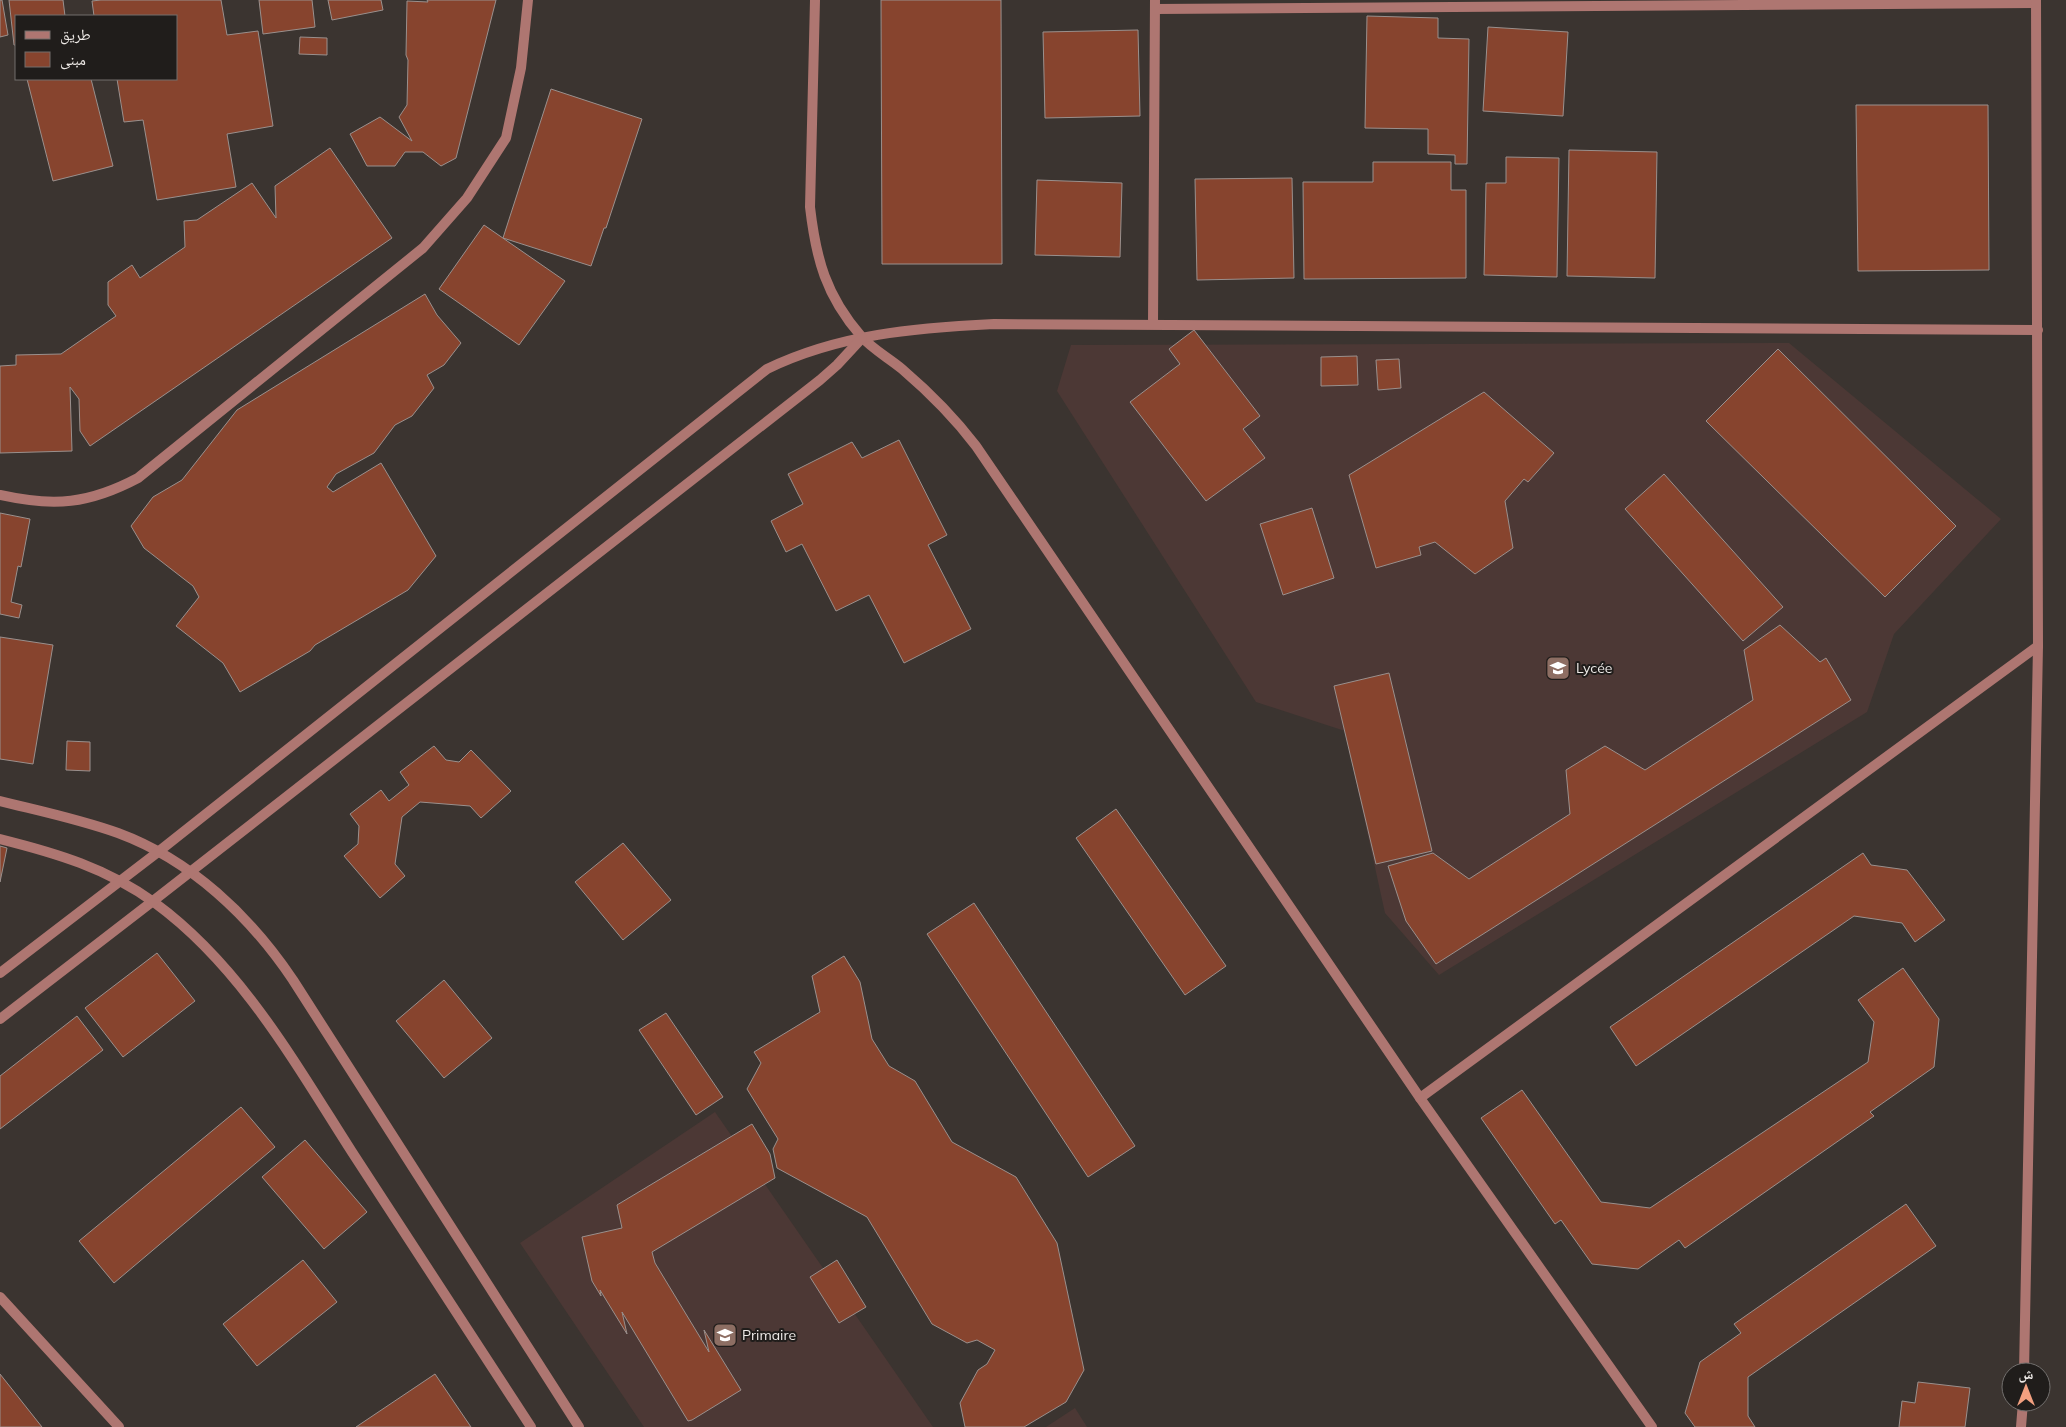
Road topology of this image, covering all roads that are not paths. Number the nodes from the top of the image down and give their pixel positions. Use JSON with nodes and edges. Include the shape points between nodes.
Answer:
{"nodes":[{"id":1,"x":528,"y":0,"type":"edge"},
{"id":2,"x":815,"y":0,"type":"edge"},
{"id":3,"x":2036,"y":2,"type":"edge"},
{"id":4,"x":1155,"y":4,"type":"edge"},
{"id":5,"x":1153,"y":324,"type":"junction"},
{"id":6,"x":2038,"y":330,"type":"junction"},
{"id":7,"x":862,"y":338,"type":"junction"},
{"id":8,"x":0,"y":495,"type":"edge"},
{"id":9,"x":2038,"y":646,"type":"junction"},
{"id":10,"x":0,"y":801,"type":"edge"},
{"id":11,"x":0,"y":839,"type":"edge"},
{"id":12,"x":158,"y":852,"type":"junction"},
{"id":13,"x":191,"y":872,"type":"junction"},
{"id":14,"x":119,"y":881,"type":"junction"},
{"id":15,"x":153,"y":901,"type":"junction"},
{"id":16,"x":0,"y":973,"type":"edge"},
{"id":17,"x":0,"y":1019,"type":"edge"},
{"id":18,"x":1420,"y":1098,"type":"junction"},
{"id":19,"x":0,"y":1297,"type":"edge"},
{"id":20,"x":2024,"y":1362,"type":"edge"},
{"id":21,"x":2022,"y":1412,"type":"edge"},
{"id":22,"x":119,"y":1427,"type":"edge"},
{"id":23,"x":531,"y":1427,"type":"edge"},
{"id":24,"x":578,"y":1427,"type":"edge"},
{"id":25,"x":1652,"y":1427,"type":"edge"},
{"id":26,"x":2021,"y":1427,"type":"edge"}],
"edges":[{"from":1,"to":8,"type":"street","via":[[520,68],[506,138],[467,198],[423,248],[138,478],[77,502],[33,502]]},
{"from":2,"to":7,"type":"street","via":[[810,207],[813,238],[819,264],[833,297]]},
{"from":3,"to":4,"type":"street"},
{"from":3,"to":6,"type":"street"},
{"from":4,"to":5,"type":"street"},
{"from":5,"to":6,"type":"street"},
{"from":5,"to":7,"type":"street","via":[[985,324],[932,327]]},
{"from":6,"to":9,"type":"street"},
{"from":7,"to":12,"type":"street","via":[[797,354],[767,369]]},
{"from":7,"to":13,"type":"street","via":[[820,380]]},
{"from":7,"to":18,"type":"street","via":[[939,401],[976,446]]},
{"from":9,"to":18,"type":"street"},
{"from":9,"to":20,"type":"street"},
{"from":10,"to":12,"type":"street","via":[[80,820]]},
{"from":11,"to":14,"type":"street","via":[[60,854]]},
{"from":12,"to":13,"type":"street"},
{"from":12,"to":14,"type":"street"},
{"from":13,"to":15,"type":"street"},
{"from":13,"to":24,"type":"street","via":[[222,896],[272,949]]},
{"from":14,"to":15,"type":"street"},
{"from":14,"to":16,"type":"street"},
{"from":15,"to":17,"type":"street"},
{"from":15,"to":23,"type":"street","via":[[182,924],[233,977],[286,1049]]},
{"from":18,"to":25,"type":"street"},
{"from":19,"to":22,"type":"street"},
{"from":21,"to":26,"type":"street"}]}
